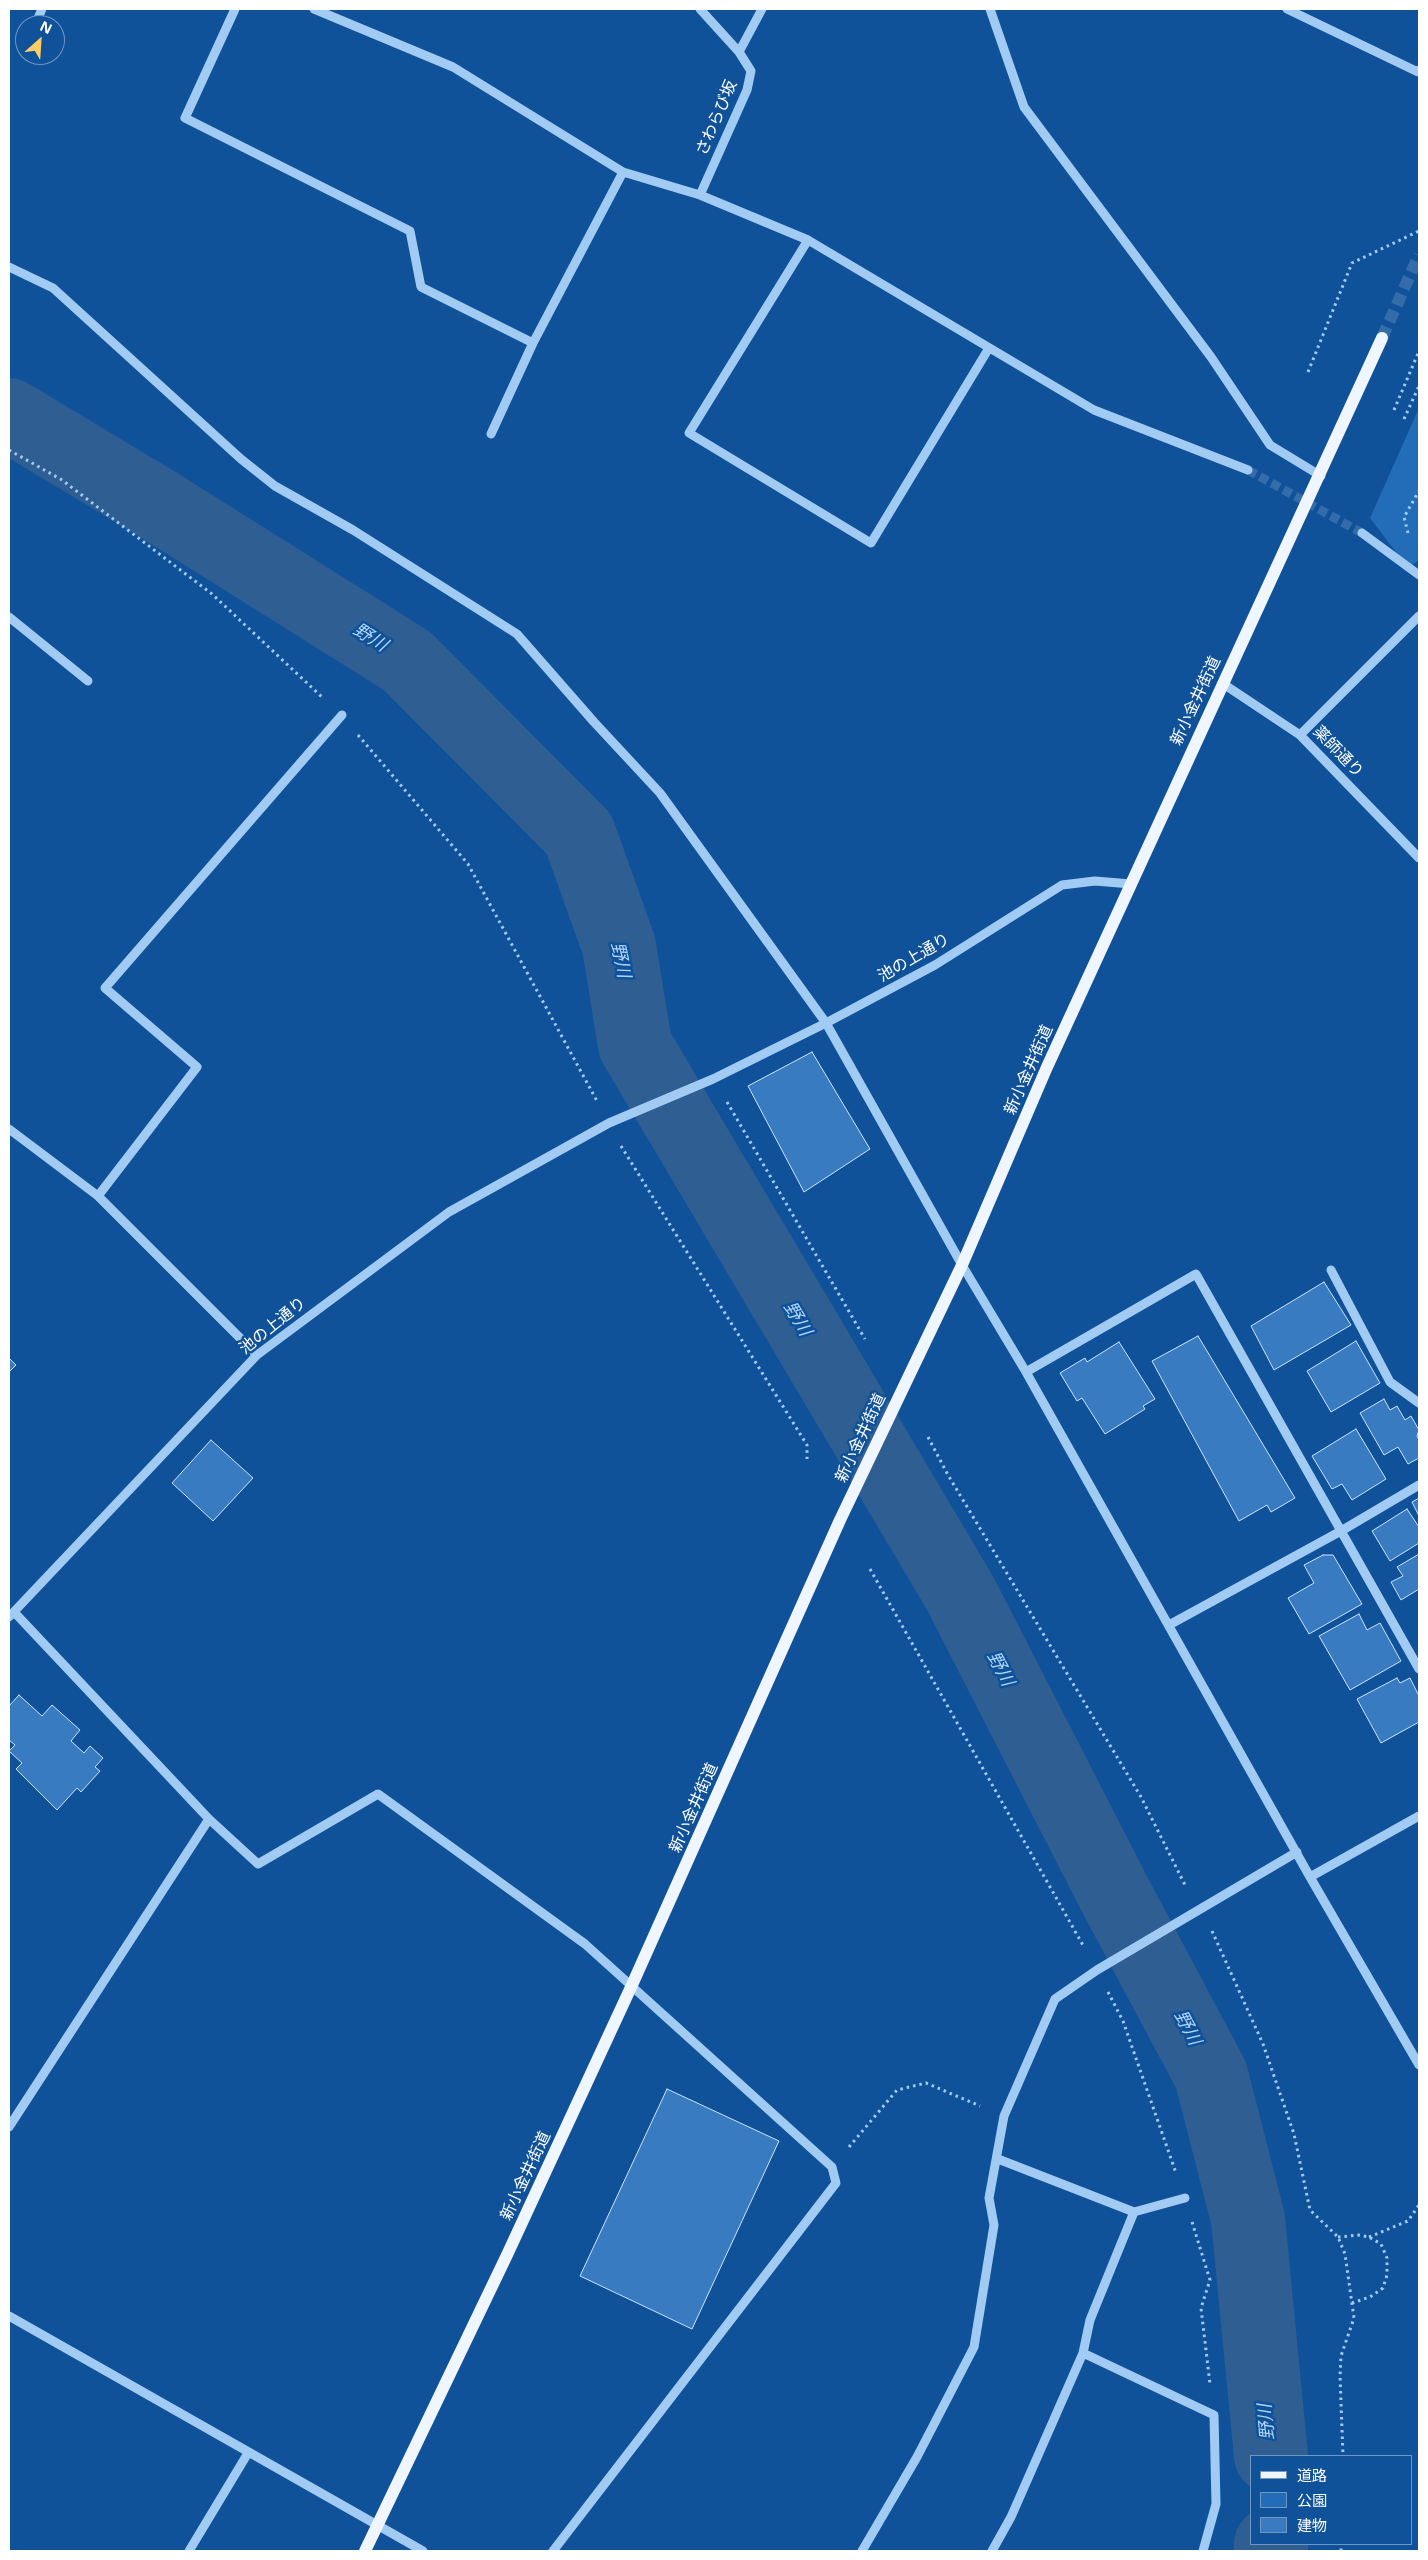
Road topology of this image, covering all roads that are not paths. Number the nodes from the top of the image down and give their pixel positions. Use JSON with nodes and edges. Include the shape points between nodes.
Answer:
{"nodes":[{"id":1,"x":235,"y":9,"type":"edge"},
{"id":2,"x":314,"y":9,"type":"edge"},
{"id":3,"x":336,"y":9,"type":"edge"},
{"id":4,"x":700,"y":9,"type":"edge"},
{"id":5,"x":762,"y":9,"type":"edge"},
{"id":6,"x":990,"y":9,"type":"edge"},
{"id":7,"x":1287,"y":9,"type":"edge"},
{"id":8,"x":340,"y":19,"type":"junction"},
{"id":9,"x":740,"y":52,"type":"junction"},
{"id":10,"x":1419,"y":70,"type":"edge"},
{"id":11,"x":623,"y":172,"type":"junction"},
{"id":12,"x":700,"y":195,"type":"junction"},
{"id":13,"x":808,"y":240,"type":"junction"},
{"id":14,"x":9,"y":267,"type":"edge"},
{"id":15,"x":1382,"y":338,"type":"tunnel mouth"},
{"id":16,"x":533,"y":343,"type":"junction"},
{"id":17,"x":989,"y":348,"type":"junction"},
{"id":18,"x":491,"y":434,"type":"dead end"},
{"id":19,"x":1248,"y":470,"type":"tunnel mouth"},
{"id":20,"x":1320,"y":476,"type":"junction"},
{"id":21,"x":1362,"y":533,"type":"tunnel mouth"},
{"id":22,"x":1419,"y":575,"type":"edge"},
{"id":23,"x":1419,"y":616,"type":"edge"},
{"id":24,"x":9,"y":617,"type":"edge"},
{"id":25,"x":88,"y":681,"type":"dead end"},
{"id":26,"x":1222,"y":683,"type":"junction"},
{"id":27,"x":342,"y":715,"type":"road end"},
{"id":28,"x":1300,"y":736,"type":"junction"},
{"id":29,"x":1419,"y":858,"type":"edge"},
{"id":30,"x":1131,"y":884,"type":"junction"},
{"id":31,"x":826,"y":1023,"type":"junction"},
{"id":32,"x":9,"y":1129,"type":"edge"},
{"id":33,"x":98,"y":1196,"type":"junction"},
{"id":34,"x":962,"y":1265,"type":"junction"},
{"id":35,"x":1331,"y":1270,"type":"dead end"},
{"id":36,"x":257,"y":1355,"type":"junction"},
{"id":37,"x":1026,"y":1372,"type":"junction"},
{"id":38,"x":1419,"y":1403,"type":"edge"},
{"id":39,"x":1419,"y":1485,"type":"edge"},
{"id":40,"x":1340,"y":1531,"type":"junction"},
{"id":41,"x":12,"y":1615,"type":"edge"},
{"id":42,"x":1169,"y":1625,"type":"junction"},
{"id":43,"x":1419,"y":1669,"type":"edge"},
{"id":44,"x":1419,"y":1816,"type":"edge"},
{"id":45,"x":209,"y":1819,"type":"junction"},
{"id":46,"x":1297,"y":1852,"type":"junction"},
{"id":47,"x":1310,"y":1877,"type":"junction"},
{"id":48,"x":632,"y":1985,"type":"junction"},
{"id":49,"x":1419,"y":2065,"type":"edge"},
{"id":50,"x":9,"y":2127,"type":"edge"},
{"id":51,"x":998,"y":2159,"type":"junction"},
{"id":52,"x":1185,"y":2198,"type":"dead end"},
{"id":53,"x":1134,"y":2212,"type":"junction"},
{"id":54,"x":9,"y":2316,"type":"edge"},
{"id":55,"x":1083,"y":2352,"type":"junction"},
{"id":56,"x":248,"y":2453,"type":"junction"},
{"id":57,"x":377,"y":2527,"type":"junction"},
{"id":58,"x":189,"y":2551,"type":"edge"},
{"id":59,"x":365,"y":2551,"type":"edge"},
{"id":60,"x":423,"y":2551,"type":"edge"},
{"id":61,"x":553,"y":2551,"type":"edge"},
{"id":62,"x":862,"y":2551,"type":"edge"},
{"id":63,"x":992,"y":2551,"type":"edge"},
{"id":64,"x":1203,"y":2551,"type":"edge"}],
"edges":[{"from":1,"to":16,"type":"street","via":[[185,118],[410,231],[421,287]]},
{"from":2,"to":8,"type":"street"},
{"from":3,"to":8,"type":"street"},
{"from":4,"to":9,"type":"street","name":"さわらび坂"},
{"from":5,"to":9,"type":"street"},
{"from":6,"to":20,"type":"street","via":[[1024,107],[1211,357],[1270,445]]},
{"from":7,"to":10,"type":"street"},
{"from":8,"to":11,"type":"street","via":[[453,67]]},
{"from":9,"to":12,"type":"street","name":"さわらび坂","via":[[751,71],[747,90]]},
{"from":11,"to":12,"type":"street"},
{"from":11,"to":16,"type":"street"},
{"from":12,"to":13,"type":"street"},
{"from":13,"to":17,"type":"street"},
{"from":13,"to":17,"type":"street","via":[[689,433],[871,543]]},
{"from":14,"to":31,"type":"street","via":[[52,288],[274,486],[353,530],[517,634],[660,793]]},
{"from":15,"to":20,"type":"main road","name":"新小金井街道"},
{"from":16,"to":18,"type":"street"},
{"from":17,"to":19,"type":"street","via":[[1094,410]]},
{"from":20,"to":26,"type":"main road","name":"新小金井街道"},
{"from":21,"to":22,"type":"street"},
{"from":23,"to":28,"type":"street"},
{"from":24,"to":25,"type":"street"},
{"from":26,"to":28,"type":"street","name":"薬師通り"},
{"from":26,"to":30,"type":"main road","name":"新小金井街道"},
{"from":27,"to":33,"type":"street","via":[[105,988],[197,1067]]},
{"from":28,"to":29,"type":"street","name":"薬師通り"},
{"from":30,"to":31,"type":"street","name":"池の上通り","via":[[1095,881],[1062,884],[935,965]]},
{"from":30,"to":34,"type":"main road","name":"新小金井街道"},
{"from":31,"to":34,"type":"street"},
{"from":31,"to":36,"type":"street","name":"池の上通り","via":[[713,1079],[609,1123],[449,1212]]},
{"from":32,"to":33,"type":"street"},
{"from":33,"to":36,"type":"street"},
{"from":34,"to":37,"type":"street"},
{"from":34,"to":48,"type":"main road","name":"新小金井街道","via":[[840,1520]]},
{"from":35,"to":38,"type":"street","via":[[1390,1382]]},
{"from":36,"to":41,"type":"street","name":"池の上通り"},
{"from":37,"to":40,"type":"street","via":[[1196,1274]]},
{"from":37,"to":42,"type":"street"},
{"from":39,"to":40,"type":"street"},
{"from":40,"to":42,"type":"street"},
{"from":40,"to":43,"type":"street"},
{"from":41,"to":45,"type":"street"},
{"from":42,"to":46,"type":"street"},
{"from":44,"to":47,"type":"street"},
{"from":45,"to":48,"type":"street","via":[[258,1864],[378,1794],[585,1944]]},
{"from":45,"to":50,"type":"street"},
{"from":46,"to":47,"type":"street"},
{"from":46,"to":51,"type":"street","via":[[1096,1970],[1054,1999],[1004,2116]]},
{"from":47,"to":49,"type":"street"},
{"from":48,"to":57,"type":"main road","name":"新小金井街道"},
{"from":48,"to":61,"type":"street","via":[[832,2167],[836,2183]]},
{"from":51,"to":53,"type":"street"},
{"from":51,"to":62,"type":"street","via":[[989,2198],[994,2225],[974,2347]]},
{"from":52,"to":53,"type":"street"},
{"from":53,"to":55,"type":"street","via":[[1090,2320]]},
{"from":54,"to":56,"type":"street"},
{"from":55,"to":63,"type":"street","via":[[1011,2517]]},
{"from":55,"to":64,"type":"street","via":[[1214,2415],[1216,2504]]},
{"from":56,"to":57,"type":"street"},
{"from":56,"to":58,"type":"street"},
{"from":57,"to":59,"type":"main road","name":"新小金井街道"},
{"from":57,"to":60,"type":"street"}]}
